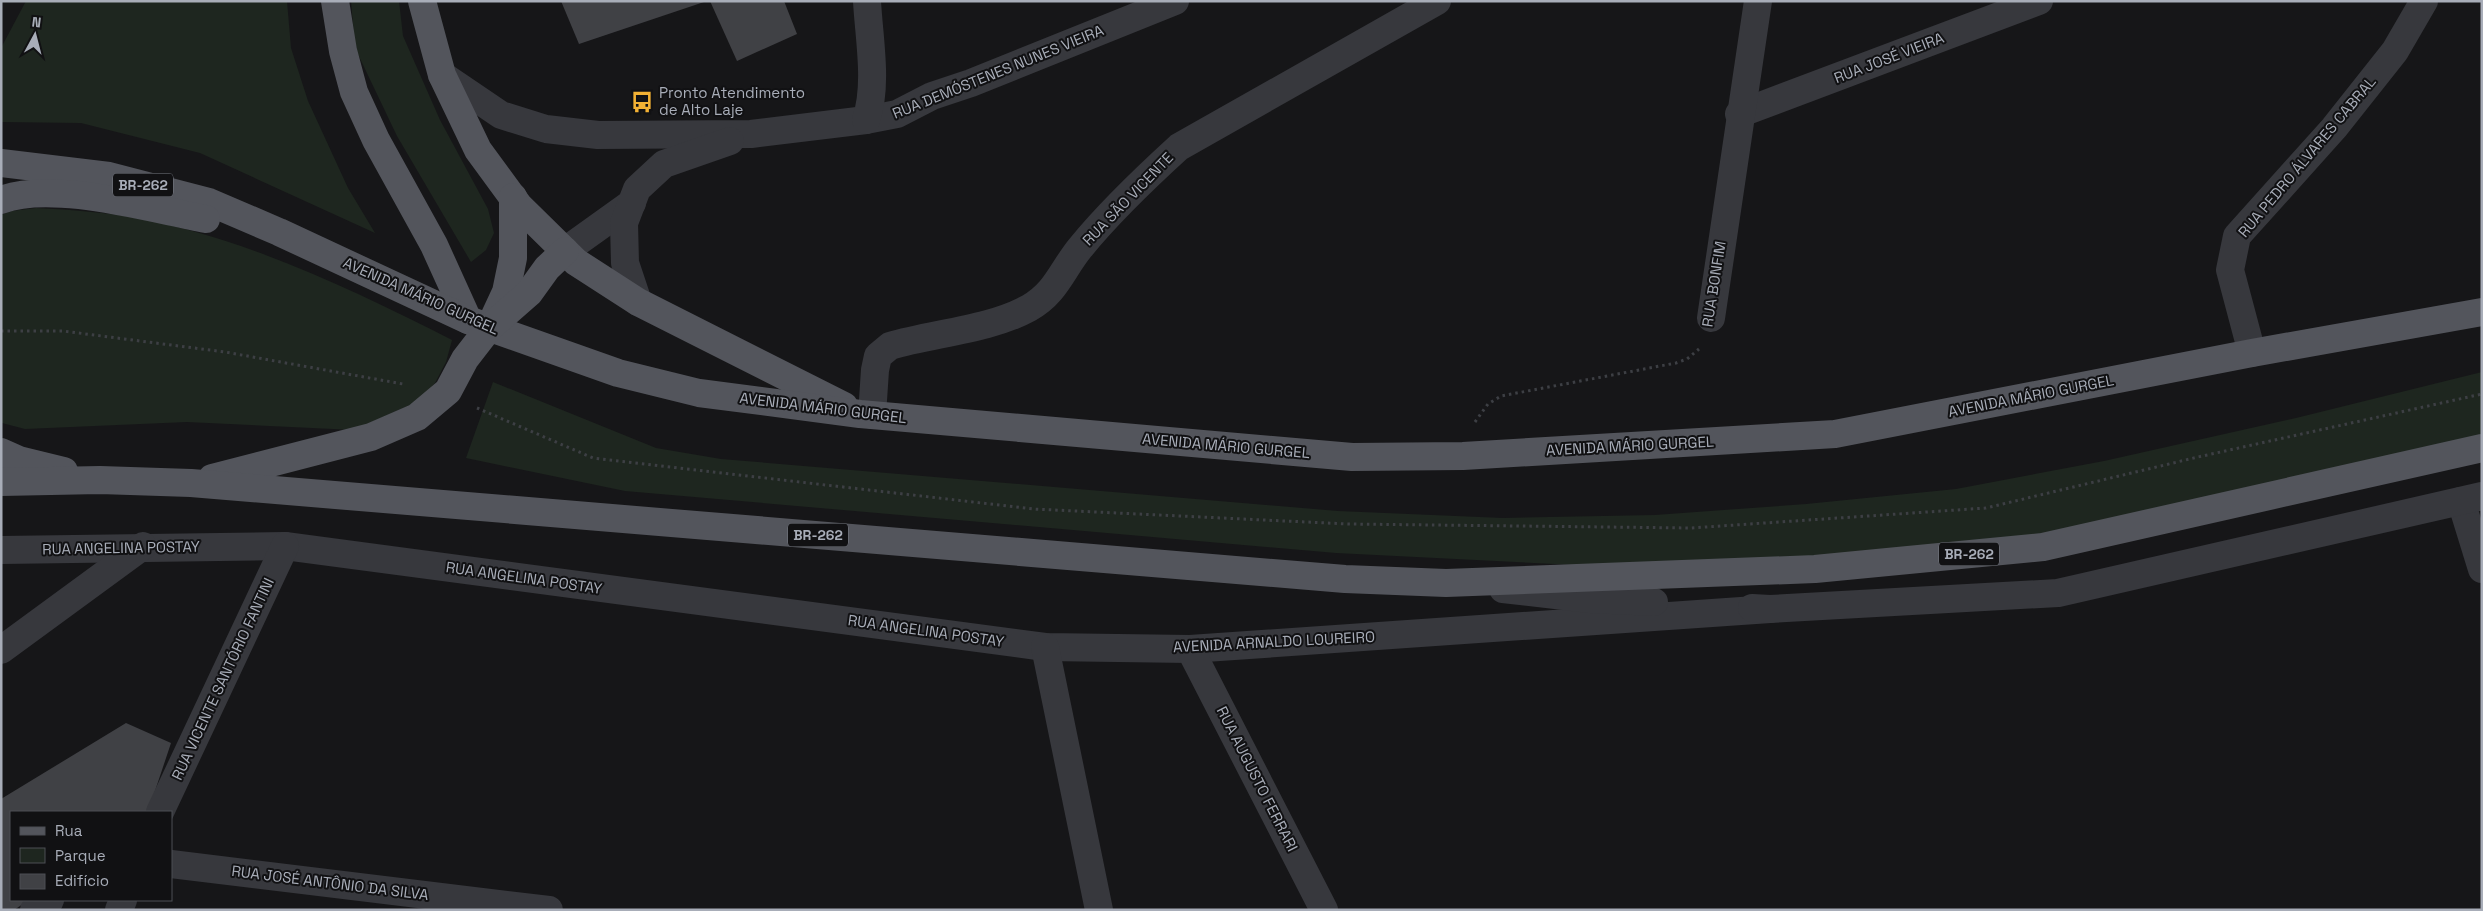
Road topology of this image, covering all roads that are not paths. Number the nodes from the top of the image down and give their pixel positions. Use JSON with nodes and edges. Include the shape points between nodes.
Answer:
{"nodes":[{"id":1,"x":335,"y":1,"type":"edge"},
{"id":2,"x":422,"y":1,"type":"edge"},
{"id":3,"x":868,"y":1,"type":"edge"},
{"id":4,"x":1175,"y":1,"type":"edge"},
{"id":5,"x":1437,"y":1,"type":"edge"},
{"id":6,"x":1758,"y":1,"type":"edge"},
{"id":7,"x":2039,"y":1,"type":"edge"},
{"id":8,"x":2424,"y":1,"type":"edge"},
{"id":9,"x":442,"y":76,"type":"junction"},
{"id":10,"x":1739,"y":114,"type":"junction"},
{"id":11,"x":866,"y":120,"type":"junction"},
{"id":12,"x":751,"y":134,"type":"junction"},
{"id":13,"x":1,"y":163,"type":"edge"},
{"id":14,"x":512,"y":197,"type":"junction"},
{"id":15,"x":1,"y":200,"type":"edge"},
{"id":16,"x":632,"y":203,"type":"junction"},
{"id":17,"x":279,"y":232,"type":"junction"},
{"id":18,"x":565,"y":251,"type":"junction"},
{"id":19,"x":638,"y":302,"type":"junction"},
{"id":20,"x":2476,"y":312,"type":"edge"},
{"id":21,"x":1711,"y":318,"type":"road end"},
{"id":22,"x":479,"y":324,"type":"junction"},
{"id":23,"x":2252,"y":353,"type":"junction"},
{"id":24,"x":866,"y":415,"type":"junction"},
{"id":25,"x":2482,"y":448,"type":"edge"},
{"id":26,"x":1,"y":452,"type":"edge"},
{"id":27,"x":100,"y":480,"type":"junction"},
{"id":28,"x":1,"y":482,"type":"edge"},
{"id":29,"x":191,"y":483,"type":"junction"},
{"id":30,"x":2471,"y":498,"type":"edge"},
{"id":31,"x":143,"y":546,"type":"junction"},
{"id":32,"x":285,"y":546,"type":"junction"},
{"id":33,"x":1,"y":550,"type":"edge"},
{"id":34,"x":2482,"y":569,"type":"edge"},
{"id":35,"x":1446,"y":583,"type":"junction"},
{"id":36,"x":1770,"y":609,"type":"junction"},
{"id":37,"x":1045,"y":647,"type":"junction"},
{"id":38,"x":1190,"y":648,"type":"junction"},
{"id":39,"x":1,"y":650,"type":"edge"},
{"id":40,"x":160,"y":811,"type":"edge"},
{"id":41,"x":172,"y":864,"type":"edge"},
{"id":42,"x":48,"y":901,"type":"edge"},
{"id":43,"x":34,"y":910,"type":"edge"},
{"id":44,"x":549,"y":910,"type":"edge"},
{"id":45,"x":1099,"y":910,"type":"edge"},
{"id":46,"x":1324,"y":910,"type":"edge"}],
"edges":[{"from":1,"to":22,"type":"main road","via":[[354,92],[376,140]]},
{"from":2,"to":9,"type":"main road"},
{"from":3,"to":11,"type":"street","via":[[872,72],[871,106]]},
{"from":4,"to":11,"type":"street","name":"RUA DEMÓSTENES NUNES VIEIRA","via":[[932,96],[897,114]]},
{"from":5,"to":24,"type":"street","name":"RUA SÃO VICENTE","via":[[1180,147],[1080,248],[1050,294],[1029,308],[1002,320],[890,346],[878,356]]},
{"from":6,"to":10,"type":"street","name":"RUA BONFIM"},
{"from":7,"to":10,"type":"street","name":"RUA JOSÉ VIEIRA"},
{"from":8,"to":23,"type":"street","name":"RUA PEDRO ÁLVARES CABRAL","via":[[2395,51],[2340,121],[2238,236],[2230,270]]},
{"from":9,"to":12,"type":"street","name":"RUA DEMÓSTENES NUNES VIEIRA","via":[[500,115],[546,130],[598,135]]},
{"from":9,"to":14,"type":"main road","via":[[478,150]]},
{"from":10,"to":21,"type":"street","name":"RUA BONFIM"},
{"from":11,"to":12,"type":"street","name":"RUA DEMÓSTENES NUNES VIEIRA"},
{"from":12,"to":16,"type":"street","via":[[664,164],[637,189]]},
{"from":13,"to":17,"type":"main road","name":"AVENIDA MÁRIO GURGEL","number":"BR-262","via":[[109,176],[209,202]]},
{"from":14,"to":18,"type":"main road"},
{"from":14,"to":22,"type":"main road","via":[[513,258],[506,292]]},
{"from":15,"to":17,"type":"main road","via":[[62,192]]},
{"from":16,"to":18,"type":"street"},
{"from":16,"to":19,"type":"street","via":[[624,223],[625,263]]},
{"from":17,"to":22,"type":"main road","name":"AVENIDA MÁRIO GURGEL","number":"BR-262"},
{"from":18,"to":19,"type":"main road","via":[[576,262]]},
{"from":18,"to":22,"type":"main road","via":[[547,268],[529,293]]},
{"from":19,"to":24,"type":"main road"},
{"from":20,"to":23,"type":"main road","name":"AVENIDA MÁRIO GURGEL","number":"BR-262"},
{"from":22,"to":24,"type":"main road","name":"AVENIDA MÁRIO GURGEL","number":"BR-262","via":[[618,373],[699,393]]},
{"from":22,"to":29,"type":"main road","via":[[448,392],[417,417],[371,437]]},
{"from":23,"to":24,"type":"main road","name":"AVENIDA MÁRIO GURGEL","number":"BR-262","via":[[1835,434],[1463,456],[1352,457]]},
{"from":25,"to":35,"type":"main road","number":"BR-262","via":[[2043,547],[1815,569]]},
{"from":26,"to":27,"type":"main road","via":[[19,460]]},
{"from":27,"to":28,"type":"main road","number":"BR-262"},
{"from":27,"to":29,"type":"main road","number":"BR-262"},
{"from":29,"to":35,"type":"main road","number":"BR-262","via":[[1345,579]]},
{"from":30,"to":34,"type":"street"},
{"from":30,"to":36,"type":"street","number":"BR-262","via":[[2058,593]]},
{"from":31,"to":32,"type":"street","name":"RUA ANGELINA POSTAY"},
{"from":31,"to":33,"type":"street","name":"RUA ANGELINA POSTAY"},
{"from":31,"to":39,"type":"street"},
{"from":32,"to":37,"type":"street","name":"RUA ANGELINA POSTAY"},
{"from":32,"to":40,"type":"street","name":"RUA VICENTE SANTÓRIO FANTINI"},
{"from":35,"to":36,"type":"street","number":"BR-262","via":[[1590,599]]},
{"from":36,"to":38,"type":"street","name":"AVENIDA ARNALDO LOUREIRO"},
{"from":37,"to":38,"type":"street","name":"AVENIDA ARNALDO LOUREIRO"},
{"from":37,"to":45,"type":"street"},
{"from":38,"to":46,"type":"street","name":"RUA AUGUSTO FERRARI"},
{"from":41,"to":44,"type":"street","name":"RUA JOSÉ ANTÔNIO DA SILVA"},
{"from":42,"to":43,"type":"street"}]}
